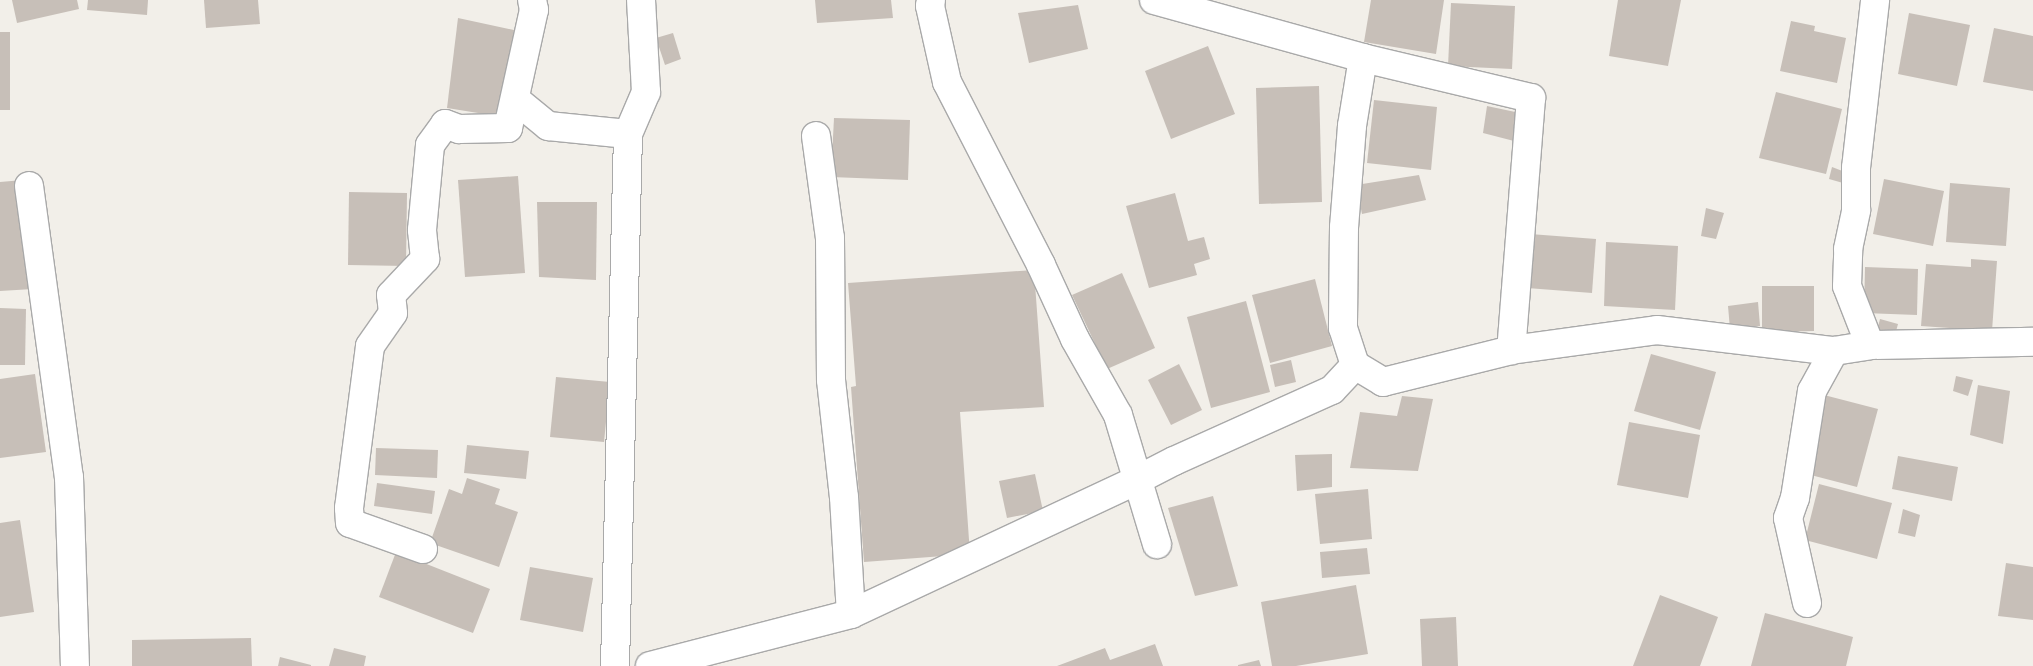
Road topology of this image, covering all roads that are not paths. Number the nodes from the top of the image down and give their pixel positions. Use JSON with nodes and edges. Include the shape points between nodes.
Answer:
{"nodes":[{"id":1,"x":532,"y":0,"type":"edge"},
{"id":2,"x":641,"y":0,"type":"edge"},
{"id":3,"x":931,"y":0,"type":"edge"},
{"id":4,"x":1154,"y":0,"type":"edge"},
{"id":5,"x":1875,"y":0,"type":"edge"},
{"id":6,"x":1363,"y":58,"type":"junction"},
{"id":7,"x":515,"y":100,"type":"junction"},
{"id":8,"x":628,"y":134,"type":"junction"},
{"id":9,"x":816,"y":136,"type":"dead end"},
{"id":10,"x":29,"y":186,"type":"dead end"},
{"id":11,"x":2033,"y":342,"type":"edge"},
{"id":12,"x":1870,"y":345,"type":"junction"},
{"id":13,"x":1511,"y":350,"type":"junction"},
{"id":14,"x":1834,"y":351,"type":"junction"},
{"id":15,"x":1355,"y":365,"type":"junction"},
{"id":16,"x":1138,"y":480,"type":"junction"},
{"id":17,"x":1157,"y":544,"type":"dead end"},
{"id":18,"x":423,"y":549,"type":"dead end"},
{"id":19,"x":1807,"y":603,"type":"dead end"},
{"id":20,"x":852,"y":614,"type":"junction"},
{"id":21,"x":75,"y":666,"type":"edge"},
{"id":22,"x":615,"y":666,"type":"edge"},
{"id":23,"x":650,"y":666,"type":"edge"}],
"edges":[{"from":1,"to":7,"type":"street","via":[[534,10]]},
{"from":2,"to":8,"type":"street","via":[[646,92]]},
{"from":3,"to":16,"type":"street","via":[[947,82],[1041,265],[1075,339],[1118,415]]},
{"from":4,"to":6,"type":"street"},
{"from":5,"to":12,"type":"street","via":[[1856,168],[1856,210],[1848,249],[1847,286]]},
{"from":6,"to":13,"type":"street","via":[[1531,98]]},
{"from":6,"to":15,"type":"street","via":[[1352,126],[1344,227],[1343,328]]},
{"from":7,"to":8,"type":"street","via":[[548,126]]},
{"from":7,"to":18,"type":"street","via":[[508,128],[459,129],[445,124],[430,145],[422,230],[425,259],[391,295],[394,313],[370,346],[348,508],[350,523]]},
{"from":8,"to":22,"type":"street"},
{"from":9,"to":20,"type":"street","via":[[830,238],[831,380]]},
{"from":10,"to":21,"type":"street","via":[[69,477]]},
{"from":11,"to":12,"type":"street"},
{"from":12,"to":14,"type":"street"},
{"from":13,"to":14,"type":"street","via":[[1657,330]]},
{"from":13,"to":15,"type":"street","via":[[1383,382]]},
{"from":14,"to":19,"type":"street","via":[[1812,391],[1795,498],[1788,518]]},
{"from":15,"to":16,"type":"street","via":[[1332,390]]},
{"from":16,"to":17,"type":"street"},
{"from":16,"to":20,"type":"street"},
{"from":20,"to":23,"type":"street"}]}
